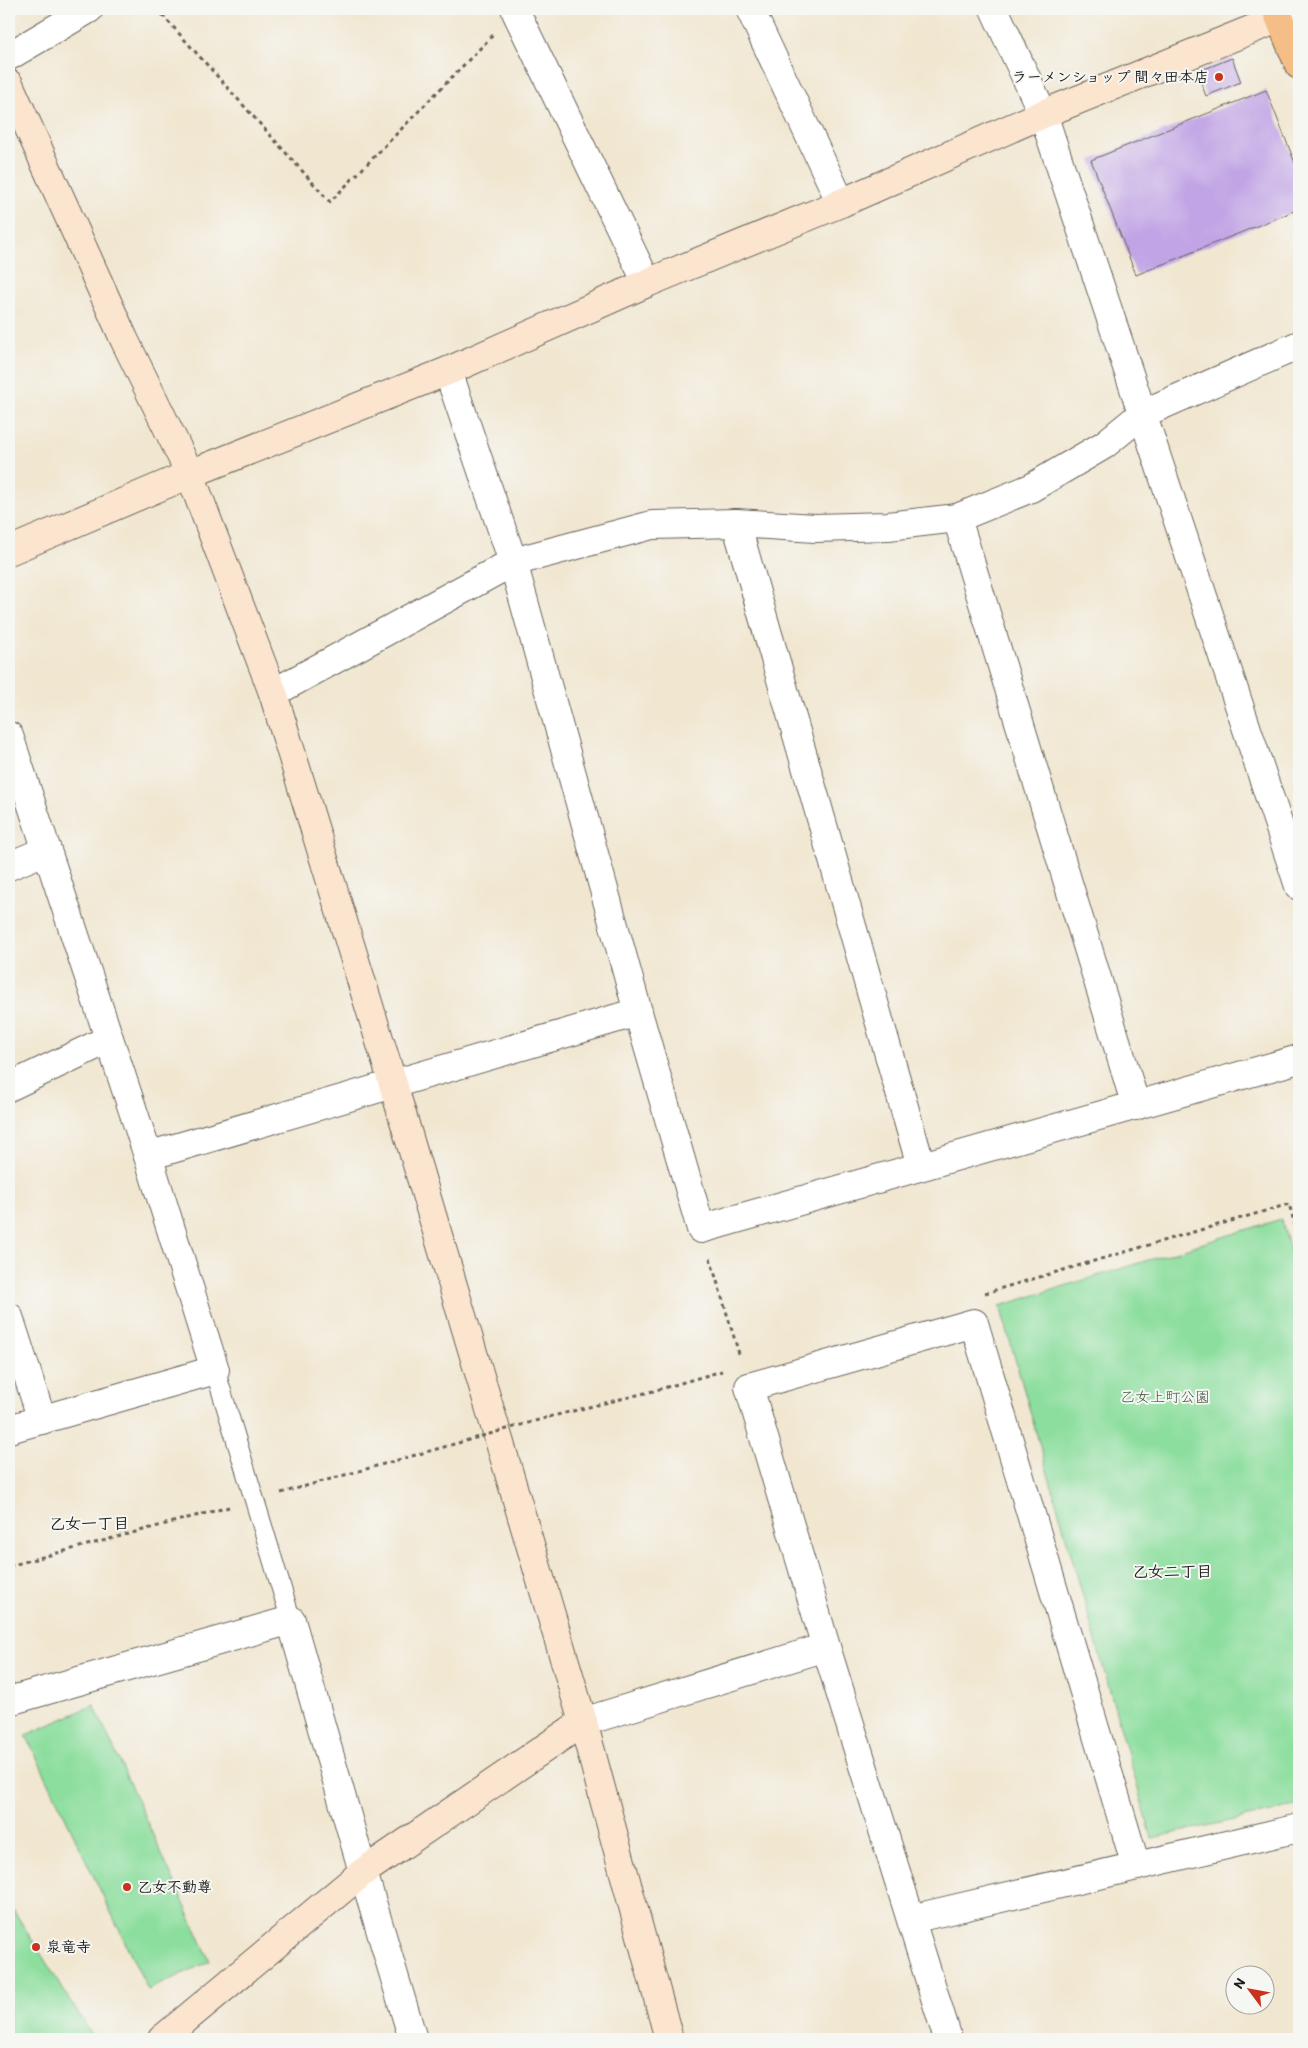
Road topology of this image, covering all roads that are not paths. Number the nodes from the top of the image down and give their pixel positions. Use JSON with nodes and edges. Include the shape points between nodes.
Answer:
{"nodes":[{"id":1,"x":88,"y":9,"type":"edge"},
{"id":2,"x":750,"y":9,"type":"edge"},
{"id":3,"x":994,"y":9,"type":"edge"},
{"id":4,"x":516,"y":12,"type":"road end"},
{"id":5,"x":1285,"y":12,"type":"edge"},
{"id":6,"x":9,"y":56,"type":"edge"},
{"id":7,"x":1299,"y":65,"type":"edge"},
{"id":8,"x":9,"y":84,"type":"edge"},
{"id":9,"x":1043,"y":114,"type":"junction"},
{"id":10,"x":841,"y":203,"type":"junction"},
{"id":11,"x":648,"y":283,"type":"junction"},
{"id":12,"x":1299,"y":345,"type":"edge"},
{"id":13,"x":448,"y":371,"type":"junction"},
{"id":14,"x":1142,"y":414,"type":"junction"},
{"id":15,"x":190,"y":474,"type":"junction"},
{"id":16,"x":957,"y":518,"type":"junction"},
{"id":17,"x":736,"y":523,"type":"junction"},
{"id":18,"x":9,"y":551,"type":"edge"},
{"id":19,"x":513,"y":562,"type":"junction"},
{"id":20,"x":273,"y":693,"type":"junction"},
{"id":21,"x":9,"y":736,"type":"edge"},
{"id":22,"x":1290,"y":830,"type":"edge"},
{"id":23,"x":47,"y":850,"type":"junction"},
{"id":24,"x":9,"y":866,"type":"edge"},
{"id":25,"x":1299,"y":886,"type":"edge"},
{"id":26,"x":638,"y":1012,"type":"junction"},
{"id":27,"x":109,"y":1039,"type":"junction"},
{"id":28,"x":1299,"y":1059,"type":"edge"},
{"id":29,"x":393,"y":1084,"type":"junction"},
{"id":30,"x":9,"y":1087,"type":"edge"},
{"id":31,"x":1136,"y":1106,"type":"junction"},
{"id":32,"x":148,"y":1156,"type":"junction"},
{"id":33,"x":921,"y":1166,"type":"junction"},
{"id":34,"x":9,"y":1317,"type":"edge"},
{"id":35,"x":215,"y":1370,"type":"junction"},
{"id":36,"x":42,"y":1420,"type":"junction"},
{"id":37,"x":9,"y":1429,"type":"edge"},
{"id":38,"x":291,"y":1620,"type":"junction"},
{"id":39,"x":826,"y":1647,"type":"junction"},
{"id":40,"x":9,"y":1701,"type":"edge"},
{"id":41,"x":583,"y":1722,"type":"junction"},
{"id":42,"x":1299,"y":1828,"type":"edge"},
{"id":43,"x":1136,"y":1866,"type":"junction"},
{"id":44,"x":363,"y":1872,"type":"junction"},
{"id":45,"x":911,"y":1919,"type":"junction"},
{"id":46,"x":162,"y":2039,"type":"edge"},
{"id":47,"x":413,"y":2039,"type":"edge"},
{"id":48,"x":669,"y":2039,"type":"edge"},
{"id":49,"x":948,"y":2039,"type":"edge"}],
"edges":[{"from":1,"to":6,"type":"street"},
{"from":2,"to":10,"type":"street"},
{"from":3,"to":9,"type":"street"},
{"from":4,"to":11,"type":"street"},
{"from":5,"to":7,"type":"highway"},
{"from":5,"to":9,"type":"street"},
{"from":8,"to":15,"type":"street","via":[[124,339]]},
{"from":9,"to":10,"type":"street"},
{"from":9,"to":14,"type":"street"},
{"from":10,"to":11,"type":"street"},
{"from":11,"to":13,"type":"street"},
{"from":12,"to":14,"type":"street"},
{"from":13,"to":15,"type":"street"},
{"from":13,"to":19,"type":"street"},
{"from":14,"to":16,"type":"street","via":[[1104,445],[1031,488]]},
{"from":14,"to":22,"type":"street"},
{"from":15,"to":18,"type":"street"},
{"from":15,"to":20,"type":"street"},
{"from":16,"to":17,"type":"street","via":[[888,526],[815,528]]},
{"from":16,"to":31,"type":"street"},
{"from":17,"to":19,"type":"street","via":[[652,525]]},
{"from":17,"to":33,"type":"street"},
{"from":19,"to":20,"type":"street"},
{"from":19,"to":26,"type":"street"},
{"from":20,"to":29,"type":"street"},
{"from":21,"to":23,"type":"street"},
{"from":22,"to":25,"type":"street"},
{"from":23,"to":24,"type":"street"},
{"from":23,"to":27,"type":"street"},
{"from":26,"to":29,"type":"street"},
{"from":26,"to":33,"type":"street","via":[[701,1229]]},
{"from":27,"to":30,"type":"street"},
{"from":27,"to":32,"type":"street"},
{"from":28,"to":31,"type":"street"},
{"from":29,"to":32,"type":"street"},
{"from":29,"to":41,"type":"street"},
{"from":31,"to":33,"type":"street"},
{"from":32,"to":35,"type":"street"},
{"from":34,"to":36,"type":"street"},
{"from":35,"to":36,"type":"street"},
{"from":35,"to":38,"type":"lane"},
{"from":36,"to":37,"type":"street"},
{"from":38,"to":40,"type":"street"},
{"from":38,"to":44,"type":"street"},
{"from":39,"to":41,"type":"street"},
{"from":39,"to":43,"type":"street","via":[[750,1387],[974,1323]]},
{"from":39,"to":45,"type":"street"},
{"from":41,"to":44,"type":"street"},
{"from":41,"to":48,"type":"street"},
{"from":42,"to":43,"type":"street"},
{"from":43,"to":45,"type":"street"},
{"from":44,"to":46,"type":"street"},
{"from":44,"to":47,"type":"street"},
{"from":45,"to":49,"type":"street"}]}
